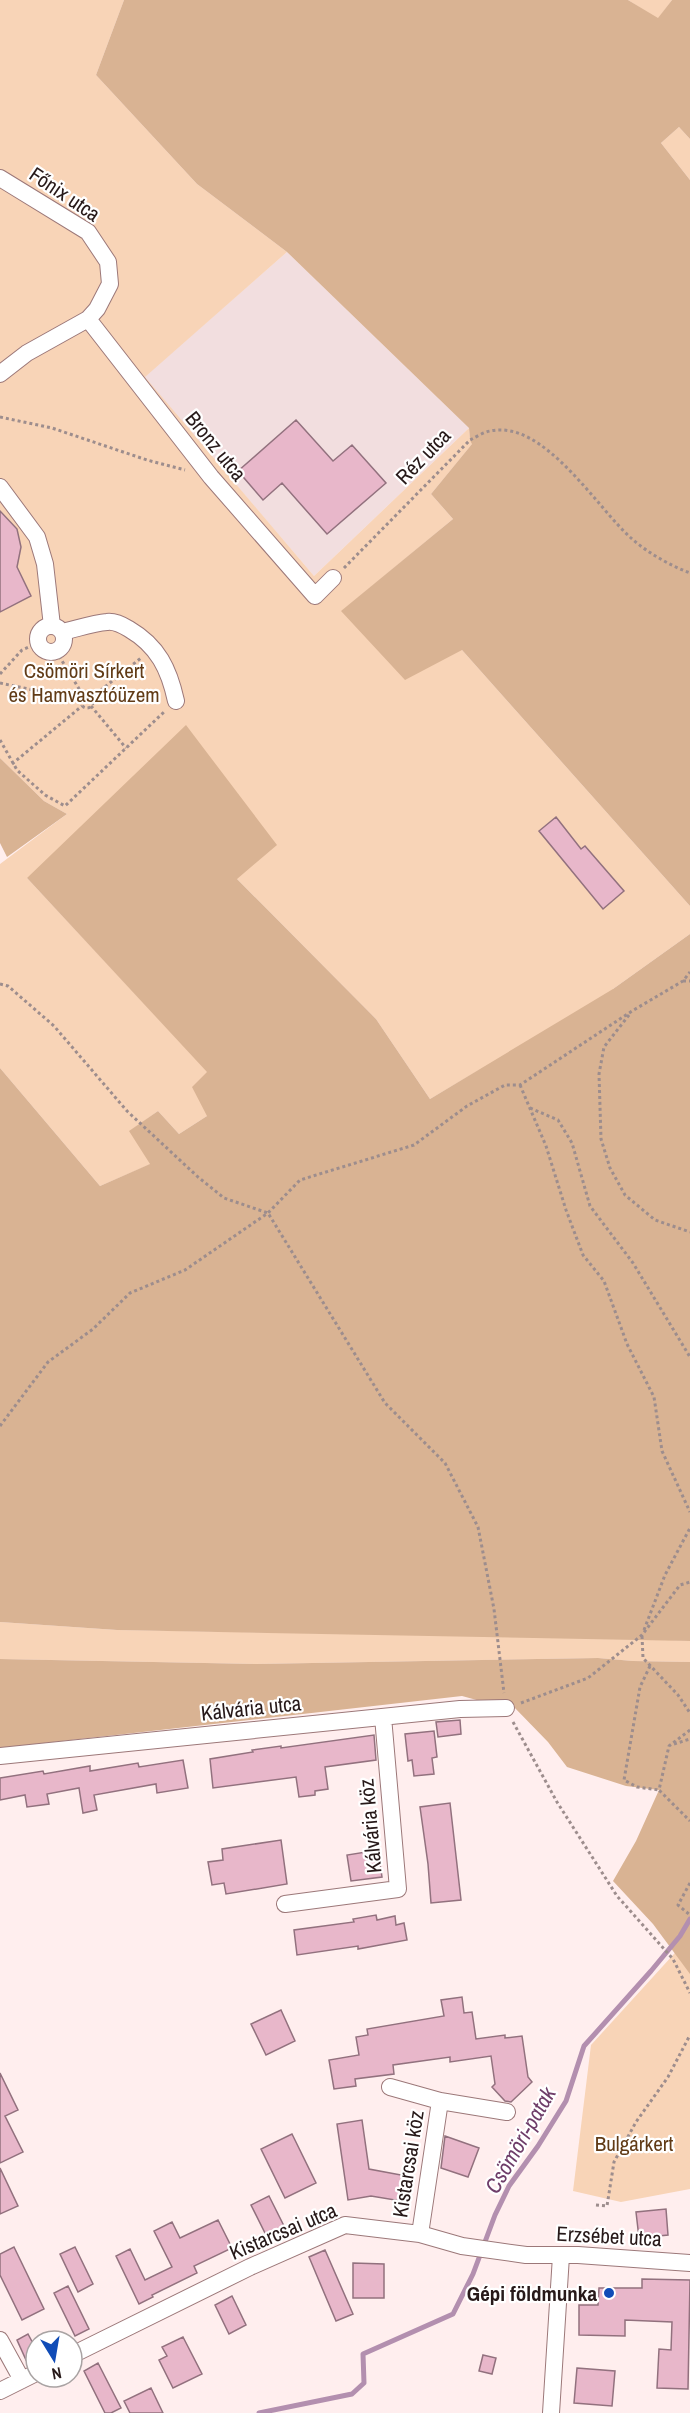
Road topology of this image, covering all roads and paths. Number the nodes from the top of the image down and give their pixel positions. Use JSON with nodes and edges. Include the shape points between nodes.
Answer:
{"nodes":[{"id":1,"x":0,"y":178,"type":"edge"},
{"id":2,"x":88,"y":319,"type":"junction"},
{"id":3,"x":0,"y":374,"type":"edge"},
{"id":4,"x":0,"y":417,"type":"edge"},
{"id":5,"x":211,"y":477,"type":"junction"},
{"id":6,"x":0,"y":488,"type":"edge"},
{"id":7,"x":690,"y":573,"type":"edge"},
{"id":8,"x":333,"y":578,"type":"joint"},
{"id":9,"x":57,"y":629,"type":"junction"},
{"id":10,"x":38,"y":643,"type":"junction"},
{"id":11,"x":154,"y":647,"type":"junction"},
{"id":12,"x":56,"y":651,"type":"junction"},
{"id":13,"x":0,"y":674,"type":"edge"},
{"id":14,"x":0,"y":683,"type":"edge"},
{"id":15,"x":82,"y":698,"type":"junction"},
{"id":16,"x":91,"y":698,"type":"junction"},
{"id":17,"x":176,"y":701,"type":"joint"},
{"id":18,"x":82,"y":706,"type":"junction"},
{"id":19,"x":91,"y":706,"type":"junction"},
{"id":20,"x":0,"y":740,"type":"edge"},
{"id":21,"x":126,"y":748,"type":"junction"},
{"id":22,"x":12,"y":764,"type":"junction"},
{"id":23,"x":690,"y":972,"type":"edge"},
{"id":24,"x":683,"y":981,"type":"junction"},
{"id":25,"x":690,"y":981,"type":"edge"},
{"id":26,"x":0,"y":984,"type":"edge"},
{"id":27,"x":632,"y":1011,"type":"junction"},
{"id":28,"x":520,"y":1085,"type":"junction"},
{"id":29,"x":530,"y":1108,"type":"junction"},
{"id":30,"x":268,"y":1213,"type":"junction"},
{"id":31,"x":690,"y":1232,"type":"edge"},
{"id":32,"x":690,"y":1357,"type":"edge"},
{"id":33,"x":0,"y":1426,"type":"edge"},
{"id":34,"x":690,"y":1512,"type":"edge"},
{"id":35,"x":690,"y":1528,"type":"edge"},
{"id":36,"x":690,"y":1582,"type":"edge"},
{"id":37,"x":642,"y":1635,"type":"junction"},
{"id":38,"x":650,"y":1665,"type":"junction"},
{"id":39,"x":506,"y":1708,"type":"junction"},
{"id":40,"x":690,"y":1713,"type":"edge"},
{"id":41,"x":383,"y":1717,"type":"junction"},
{"id":42,"x":690,"y":1730,"type":"edge"},
{"id":43,"x":690,"y":1739,"type":"edge"},
{"id":44,"x":669,"y":1746,"type":"junction"},
{"id":45,"x":0,"y":1756,"type":"edge"},
{"id":46,"x":659,"y":1790,"type":"junction"},
{"id":47,"x":690,"y":1821,"type":"edge"},
{"id":48,"x":690,"y":1883,"type":"edge"},
{"id":49,"x":285,"y":1904,"type":"dead end"},
{"id":50,"x":690,"y":1915,"type":"edge"},
{"id":51,"x":690,"y":1993,"type":"edge"},
{"id":52,"x":690,"y":2035,"type":"edge"},
{"id":53,"x":390,"y":2086,"type":"dead end"},
{"id":54,"x":440,"y":2101,"type":"junction"},
{"id":55,"x":507,"y":2112,"type":"dead end"},
{"id":56,"x":596,"y":2205,"type":"dead end"},
{"id":57,"x":420,"y":2234,"type":"junction"},
{"id":58,"x":526,"y":2255,"type":"joint"},
{"id":59,"x":561,"y":2256,"type":"junction"},
{"id":60,"x":690,"y":2263,"type":"edge"},
{"id":61,"x":0,"y":2340,"type":"edge"},
{"id":62,"x":84,"y":2349,"type":"edge"},
{"id":63,"x":24,"y":2370,"type":"edge"},
{"id":64,"x":24,"y":2379,"type":"edge"},
{"id":65,"x":0,"y":2391,"type":"edge"},
{"id":66,"x":551,"y":2413,"type":"edge"}],
"edges":[{"from":1,"to":2,"type":"street","name":"Főnix utca","via":[[88,232],[108,262],[110,284]]},
{"from":2,"to":3,"type":"street","name":"Főnix utca","via":[[27,353]]},
{"from":2,"to":5,"type":"street","name":"Bronz utca"},
{"from":4,"to":5,"type":"path","via":[[52,428]]},
{"from":5,"to":8,"type":"street","name":"Bronz utca","via":[[315,596]]},
{"from":6,"to":9,"type":"street","via":[[37,537]]},
{"from":7,"to":8,"type":"path","name":"Réz utca","via":[[631,538],[581,481],[535,442],[513,432],[491,430],[470,440]]},
{"from":9,"to":10,"type":"street","via":[[44,628]]},
{"from":9,"to":11,"type":"street","via":[[109,621],[125,626]]},
{"from":9,"to":12,"type":"street","via":[[64,640]]},
{"from":10,"to":12,"type":"street","via":[[42,649]]},
{"from":10,"to":13,"type":"path","via":[[22,650]]},
{"from":11,"to":16,"type":"path"},
{"from":11,"to":17,"type":"street","via":[[168,668]]},
{"from":12,"to":15,"type":"path"},
{"from":14,"to":15,"type":"path"},
{"from":15,"to":16,"type":"path"},
{"from":15,"to":18,"type":"path"},
{"from":16,"to":19,"type":"path"},
{"from":17,"to":21,"type":"path"},
{"from":18,"to":19,"type":"path"},
{"from":18,"to":22,"type":"path"},
{"from":19,"to":21,"type":"path"},
{"from":20,"to":22,"type":"path"},
{"from":21,"to":22,"type":"path","via":[[65,806],[45,795]]},
{"from":23,"to":24,"type":"path"},
{"from":24,"to":25,"type":"path"},
{"from":24,"to":27,"type":"path"},
{"from":26,"to":30,"type":"path","via":[[8,986],[54,1026],[127,1111],[198,1177],[224,1198]]},
{"from":27,"to":28,"type":"path"},
{"from":27,"to":31,"type":"path","via":[[604,1047],[599,1074],[601,1138],[610,1168],[625,1195],[655,1221]]},
{"from":28,"to":29,"type":"path"},
{"from":28,"to":30,"type":"path","via":[[505,1085],[467,1106],[414,1145],[300,1180]]},
{"from":29,"to":32,"type":"path","via":[[558,1120],[572,1143],[590,1206],[633,1263]]},
{"from":29,"to":34,"type":"path","via":[[583,1255],[604,1281],[627,1344],[654,1397],[662,1451]]},
{"from":30,"to":33,"type":"path","via":[[185,1270],[130,1293],[93,1329],[48,1362]]},
{"from":30,"to":39,"type":"path","via":[[385,1403],[446,1463],[478,1527],[494,1609]]},
{"from":35,"to":37,"type":"path","via":[[665,1575]]},
{"from":36,"to":37,"type":"path","via":[[680,1585]]},
{"from":37,"to":38,"type":"path","via":[[643,1658]]},
{"from":37,"to":39,"type":"path","via":[[588,1678]]},
{"from":38,"to":40,"type":"path"},
{"from":38,"to":46,"type":"path","via":[[640,1687],[624,1780],[637,1787]]},
{"from":39,"to":41,"type":"street","name":"Kálvária utca"},
{"from":39,"to":51,"type":"path","via":[[557,1803],[617,1896],[673,1959]]},
{"from":41,"to":45,"type":"street","name":"Kálvária utca"},
{"from":41,"to":49,"type":"street","name":"Kálvária köz","via":[[398,1888]]},
{"from":42,"to":44,"type":"path"},
{"from":43,"to":44,"type":"path"},
{"from":44,"to":46,"type":"path"},
{"from":46,"to":47,"type":"path"},
{"from":48,"to":50,"type":"path","via":[[678,1905]]},
{"from":52,"to":56,"type":"path","via":[[614,2162],[607,2206]]},
{"from":53,"to":54,"type":"street","name":"Kistarcsai köz"},
{"from":54,"to":55,"type":"street","name":"Kistarcsai köz"},
{"from":54,"to":57,"type":"street","name":"Kistarcsai köz"},
{"from":57,"to":58,"type":"street","name":"Kistarcsai utca","via":[[462,2246]]},
{"from":57,"to":62,"type":"street","name":"Kistarcsai utca","via":[[345,2225]]},
{"from":58,"to":59,"type":"street","name":"Erzsébet utca"},
{"from":59,"to":60,"type":"street","name":"Erzsébet utca"},
{"from":59,"to":66,"type":"street"},
{"from":61,"to":63,"type":"street"},
{"from":64,"to":65,"type":"street"}]}
